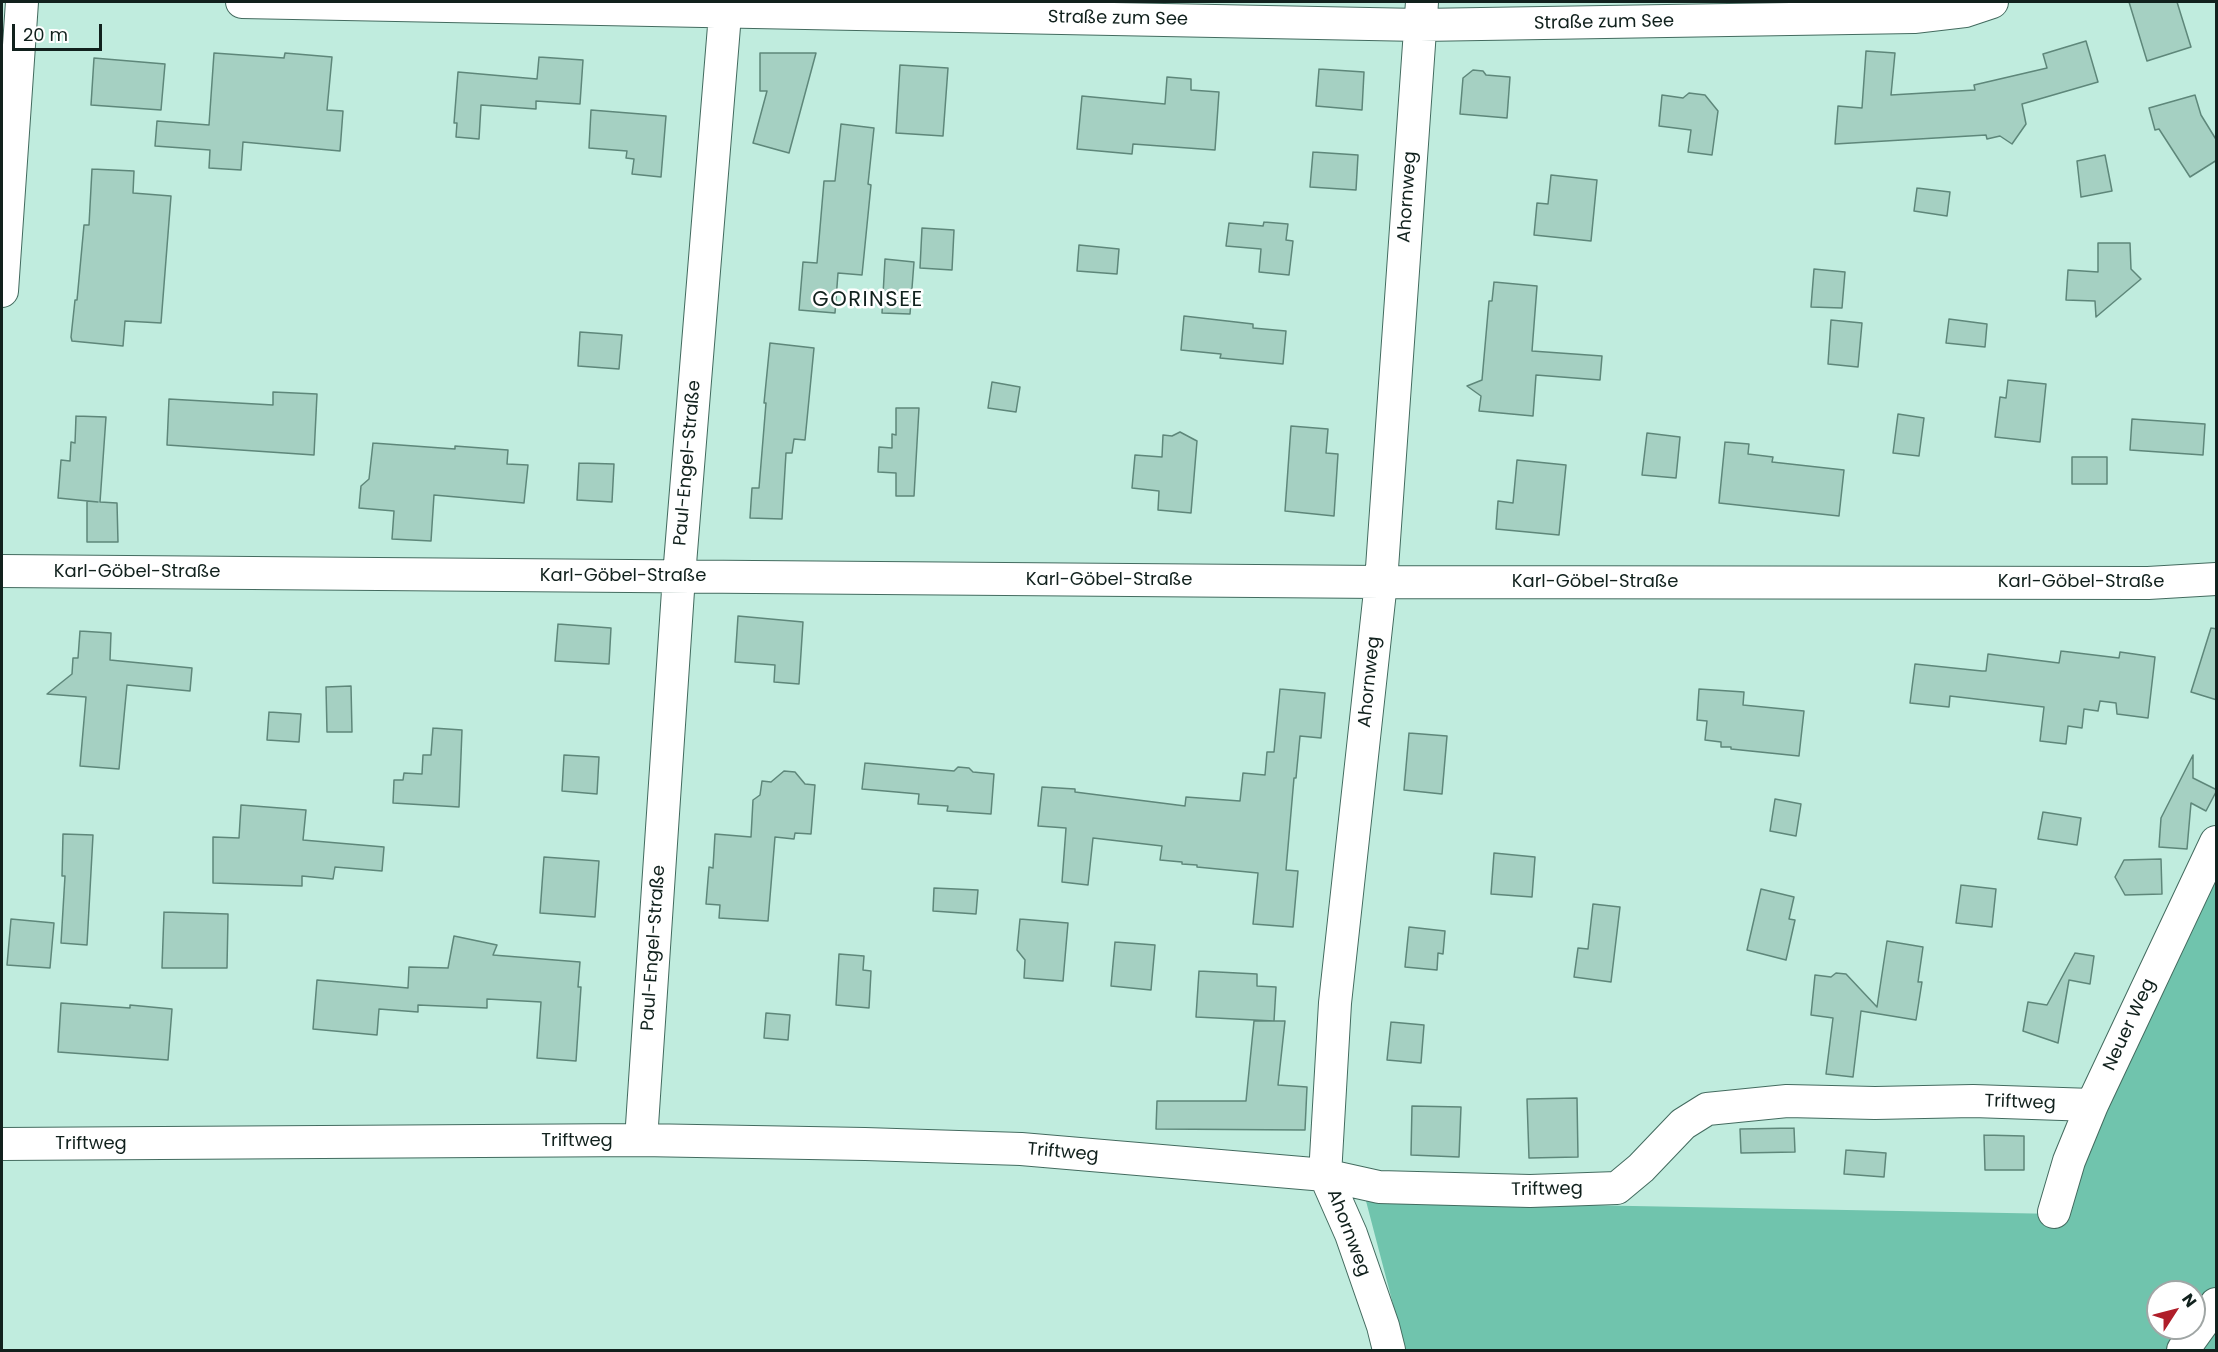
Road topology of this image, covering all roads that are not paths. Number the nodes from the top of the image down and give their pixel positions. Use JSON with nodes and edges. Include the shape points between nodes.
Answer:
{"nodes":[{"id":1,"x":22,"y":2,"type":"edge"},
{"id":2,"x":242,"y":2,"type":"edge"},
{"id":3,"x":1992,"y":2,"type":"edge"},
{"id":4,"x":725,"y":6,"type":"edge"},
{"id":5,"x":1421,"y":13,"type":"edge"},
{"id":6,"x":2,"y":291,"type":"edge"},
{"id":7,"x":2,"y":570,"type":"edge"},
{"id":8,"x":679,"y":576,"type":"junction"},
{"id":9,"x":2217,"y":579,"type":"edge"},
{"id":10,"x":1381,"y":582,"type":"junction"},
{"id":11,"x":2217,"y":842,"type":"edge"},
{"id":12,"x":2092,"y":1105,"type":"junction"},
{"id":13,"x":641,"y":1140,"type":"junction"},
{"id":14,"x":2,"y":1144,"type":"edge"},
{"id":15,"x":1325,"y":1175,"type":"junction"},
{"id":16,"x":2054,"y":1212,"type":"dead end"},
{"id":17,"x":2217,"y":1304,"type":"edge"},
{"id":18,"x":1389,"y":1350,"type":"edge"},
{"id":19,"x":2183,"y":1350,"type":"edge"}],
"edges":[{"from":1,"to":6,"type":"street"},
{"from":2,"to":4,"type":"street","name":"Straße zum See"},
{"from":3,"to":5,"type":"street","name":"Straße zum See","via":[[1965,11],[1914,18]]},
{"from":4,"to":5,"type":"street","name":"Straße zum See"},
{"from":4,"to":8,"type":"street","name":"Paul-Engel-Straße"},
{"from":5,"to":10,"type":"street","name":"Ahornweg"},
{"from":7,"to":8,"type":"street","name":"Karl-Göbel-Straße"},
{"from":8,"to":10,"type":"street","name":"Karl-Göbel-Straße"},
{"from":8,"to":13,"type":"street","name":"Paul-Engel-Straße"},
{"from":9,"to":10,"type":"street","name":"Karl-Göbel-Straße"},
{"from":10,"to":15,"type":"street","name":"Ahornweg","via":[[1335,1003]]},
{"from":11,"to":12,"type":"street","name":"Neuer Weg"},
{"from":12,"to":15,"type":"street","name":"Triftweg","via":[[1787,1101],[1707,1109],[1683,1124],[1617,1188],[1412,1190]]},
{"from":12,"to":16,"type":"street","name":"Neuer Weg"},
{"from":13,"to":14,"type":"street","name":"Triftweg"},
{"from":13,"to":15,"type":"street","name":"Triftweg","via":[[1021,1149]]},
{"from":15,"to":18,"type":"street","name":"Ahornweg","via":[[1351,1234]]},
{"from":17,"to":19,"type":"street"}]}
